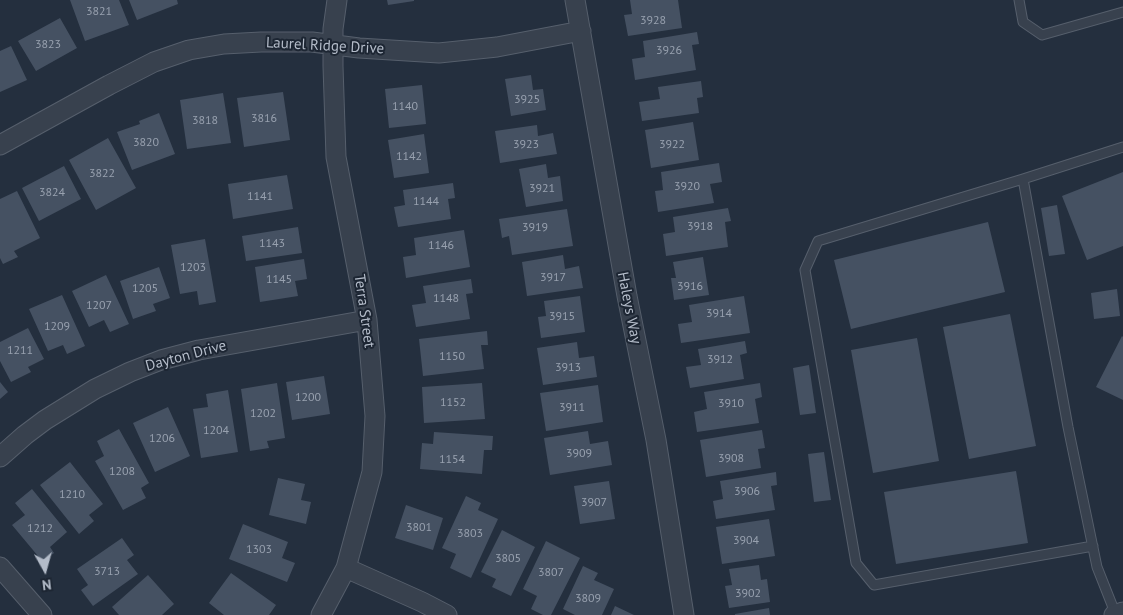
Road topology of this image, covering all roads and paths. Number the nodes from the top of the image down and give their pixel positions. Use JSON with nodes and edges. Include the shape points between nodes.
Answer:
{"nodes":[{"id":1,"x":337,"y":0,"type":"edge"},
{"id":2,"x":575,"y":0,"type":"edge"},
{"id":3,"x":1019,"y":0,"type":"edge"},
{"id":4,"x":1123,"y":12,"type":"edge"},
{"id":5,"x":581,"y":31,"type":"junction"},
{"id":6,"x":333,"y":45,"type":"junction"},
{"id":7,"x":0,"y":145,"type":"edge"},
{"id":8,"x":1123,"y":147,"type":"edge"},
{"id":9,"x":1023,"y":180,"type":"junction"},
{"id":10,"x":367,"y":320,"type":"junction"},
{"id":11,"x":0,"y":457,"type":"edge"},
{"id":12,"x":1093,"y":546,"type":"junction"},
{"id":13,"x":0,"y":567,"type":"edge"},
{"id":14,"x":346,"y":568,"type":"junction"},
{"id":15,"x":1117,"y":614,"type":"edge"},
{"id":16,"x":42,"y":615,"type":"edge"},
{"id":17,"x":321,"y":615,"type":"edge"},
{"id":18,"x":447,"y":615,"type":"edge"},
{"id":19,"x":684,"y":615,"type":"edge"}],
"edges":[{"from":1,"to":6,"type":"street","name":"Terra Street"},
{"from":2,"to":5,"type":"street","name":"Haleys Way"},
{"from":3,"to":4,"type":"lane","via":[[1023,22],[1042,35]]},
{"from":5,"to":6,"type":"street","name":"Laurel Ridge Drive","via":[[497,47],[438,52]]},
{"from":5,"to":19,"type":"street","name":"Haleys Way","via":[[627,296],[656,440]]},
{"from":6,"to":7,"type":"street","name":"Laurel Ridge Drive","via":[[261,42],[189,50],[154,62],[116,81]]},
{"from":6,"to":10,"type":"street","name":"Terra Street","via":[[336,157]]},
{"from":8,"to":9,"type":"lane"},
{"from":9,"to":12,"type":"lane"},
{"from":9,"to":12,"type":"lane","via":[[818,241],[805,270],[856,563],[874,585]]},
{"from":10,"to":11,"type":"street","name":"Dayton Drive","via":[[199,350],[162,360],[95,388],[45,420]]},
{"from":10,"to":14,"type":"street","name":"Terra Street","via":[[375,416],[372,472]]},
{"from":12,"to":15,"type":"lane","via":[[1097,566]]},
{"from":13,"to":16,"type":"street"},
{"from":14,"to":17,"type":"street","name":"Terra Street"},
{"from":14,"to":18,"type":"street"}]}
